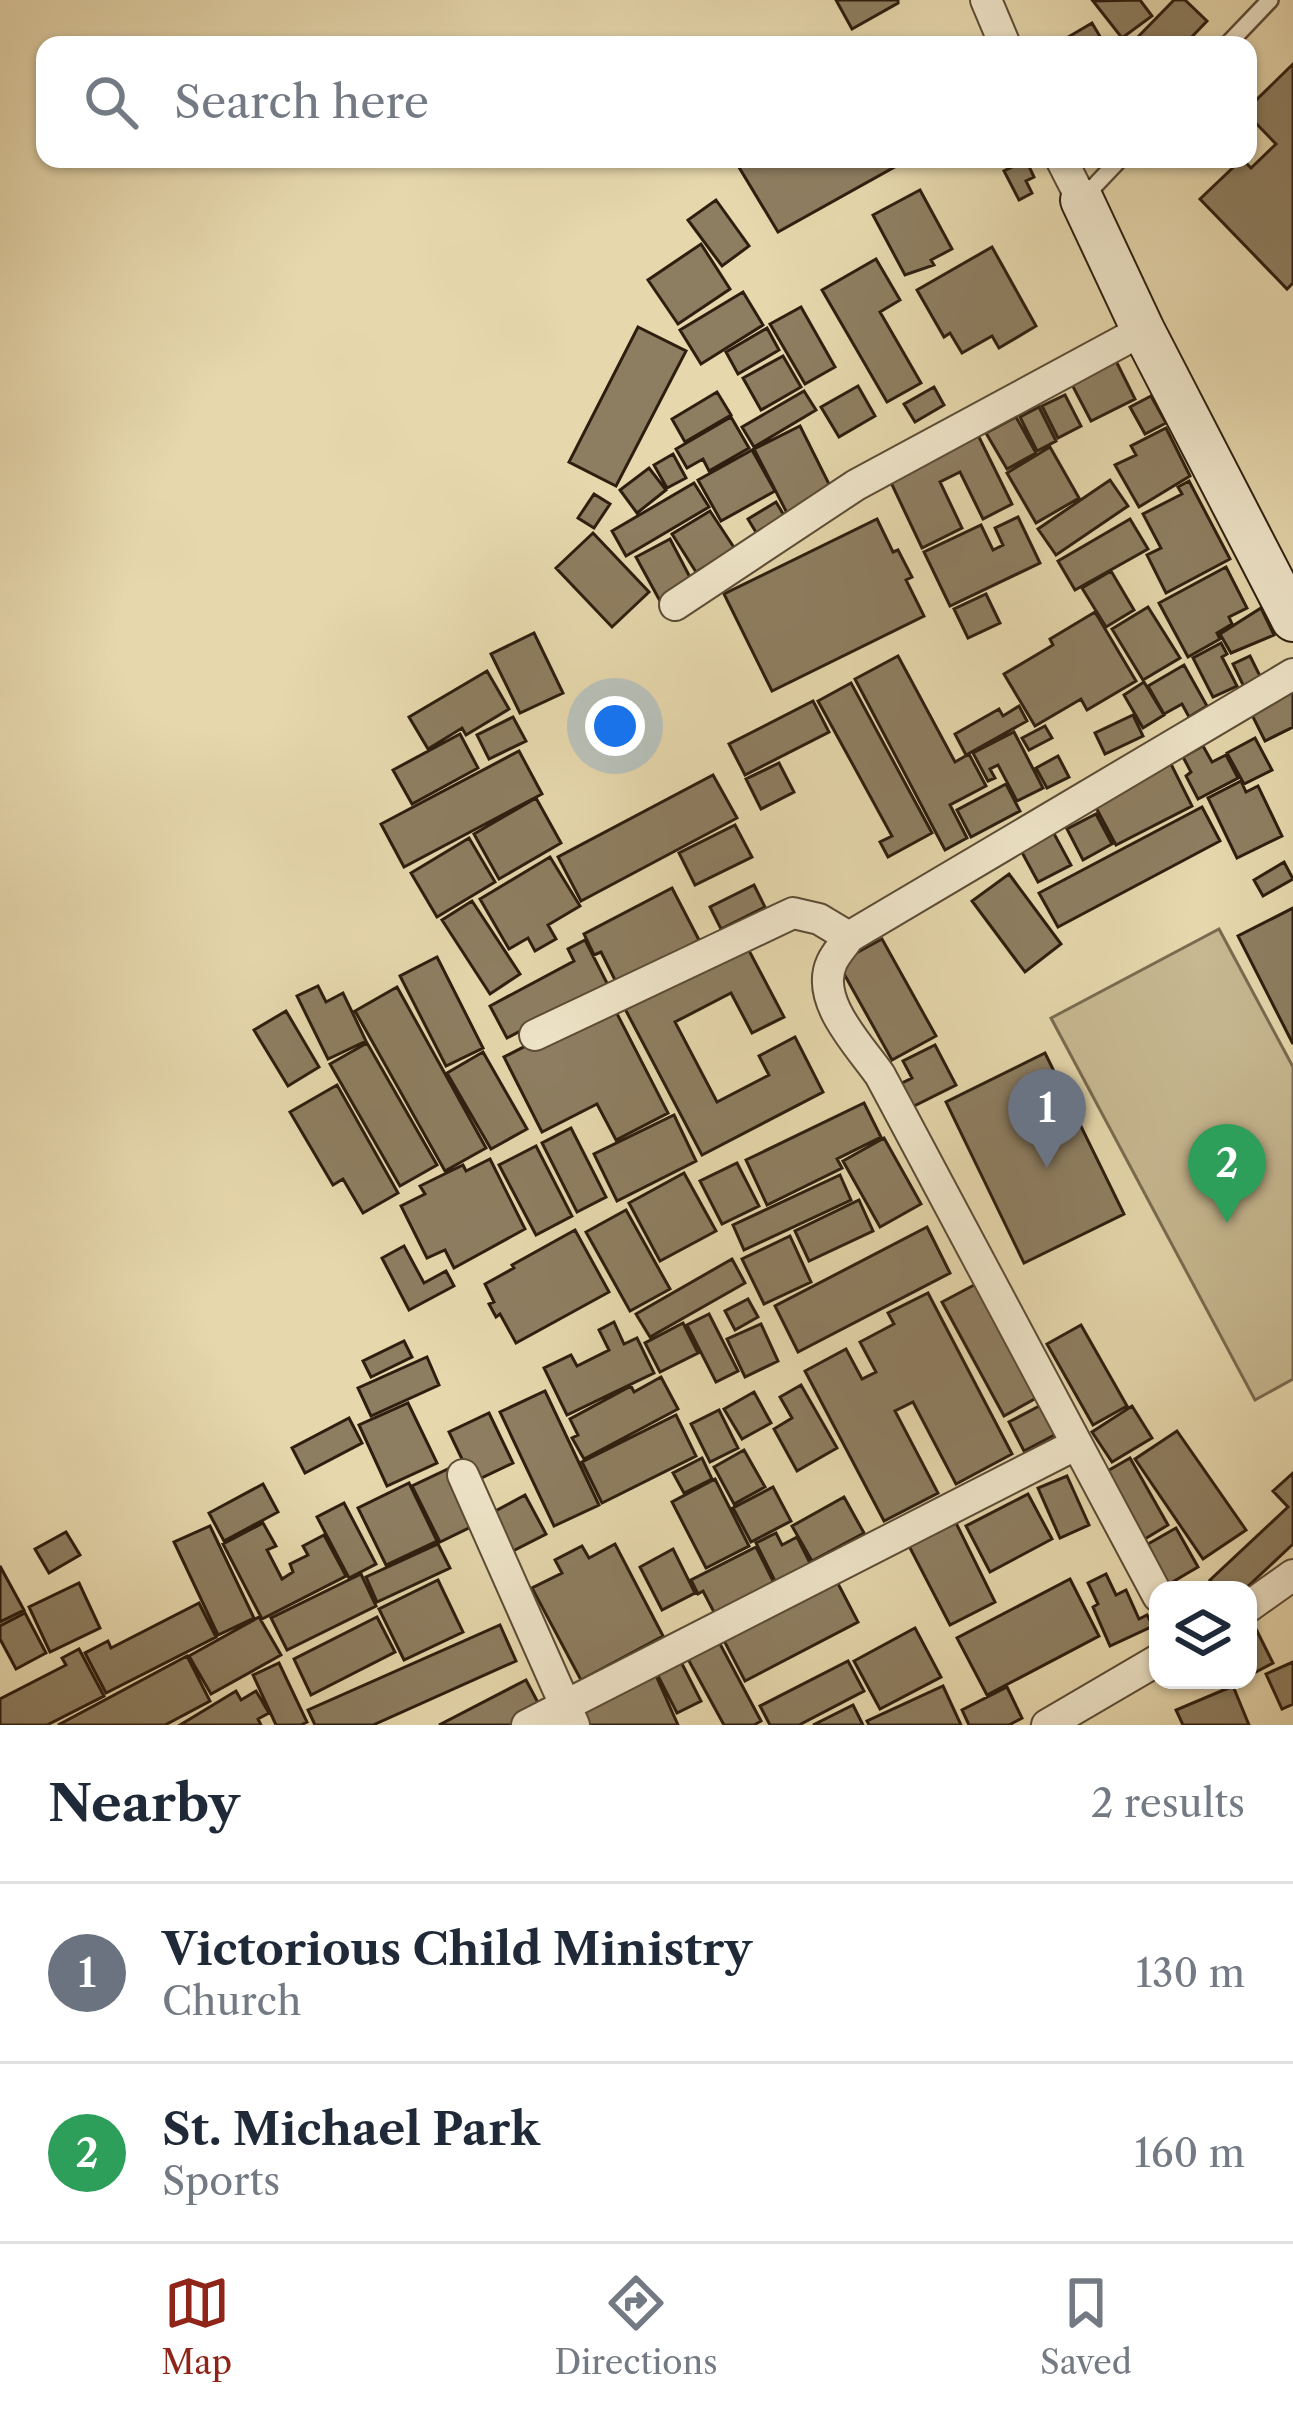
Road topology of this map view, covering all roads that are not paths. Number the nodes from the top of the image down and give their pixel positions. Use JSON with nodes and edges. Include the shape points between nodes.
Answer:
{"nodes":[{"id":1,"x":986,"y":0,"type":"edge"},
{"id":2,"x":1270,"y":0,"type":"edge"},
{"id":3,"x":1001,"y":36,"type":"edge"},
{"id":4,"x":1236,"y":36,"type":"edge"},
{"id":5,"x":1066,"y":168,"type":"edge"},
{"id":6,"x":1112,"y":168,"type":"edge"},
{"id":7,"x":1082,"y":200,"type":"junction"},
{"id":8,"x":1143,"y":330,"type":"junction"},
{"id":9,"x":675,"y":605,"type":"dead end"},
{"id":10,"x":1293,"y":620,"type":"edge"},
{"id":11,"x":1293,"y":674,"type":"edge"},
{"id":12,"x":849,"y":937,"type":"junction"},
{"id":13,"x":535,"y":1035,"type":"dead end"},
{"id":14,"x":1077,"y":1444,"type":"junction"},
{"id":15,"x":464,"y":1474,"type":"dead end"},
{"id":16,"x":1293,"y":1575,"type":"edge"},
{"id":17,"x":1150,"y":1581,"type":"edge"},
{"id":18,"x":1257,"y":1601,"type":"edge"},
{"id":19,"x":1149,"y":1665,"type":"edge"},
{"id":20,"x":569,"y":1714,"type":"edge"},
{"id":21,"x":526,"y":1725,"type":"edge"},
{"id":22,"x":1047,"y":1725,"type":"edge"}],
"edges":[{"from":1,"to":3,"type":"street"},
{"from":2,"to":4,"type":"lane"},
{"from":5,"to":7,"type":"street"},
{"from":6,"to":7,"type":"lane"},
{"from":7,"to":8,"type":"street"},
{"from":8,"to":9,"type":"street","via":[[856,484]]},
{"from":8,"to":10,"type":"street"},
{"from":11,"to":12,"type":"street"},
{"from":12,"to":13,"type":"street","via":[[793,913]]},
{"from":12,"to":14,"type":"street","via":[[830,964],[836,1012],[880,1075]]},
{"from":14,"to":17,"type":"street"},
{"from":14,"to":20,"type":"street"},
{"from":15,"to":20,"type":"street"},
{"from":16,"to":18,"type":"street"},
{"from":19,"to":22,"type":"street"},
{"from":20,"to":21,"type":"street"}]}
